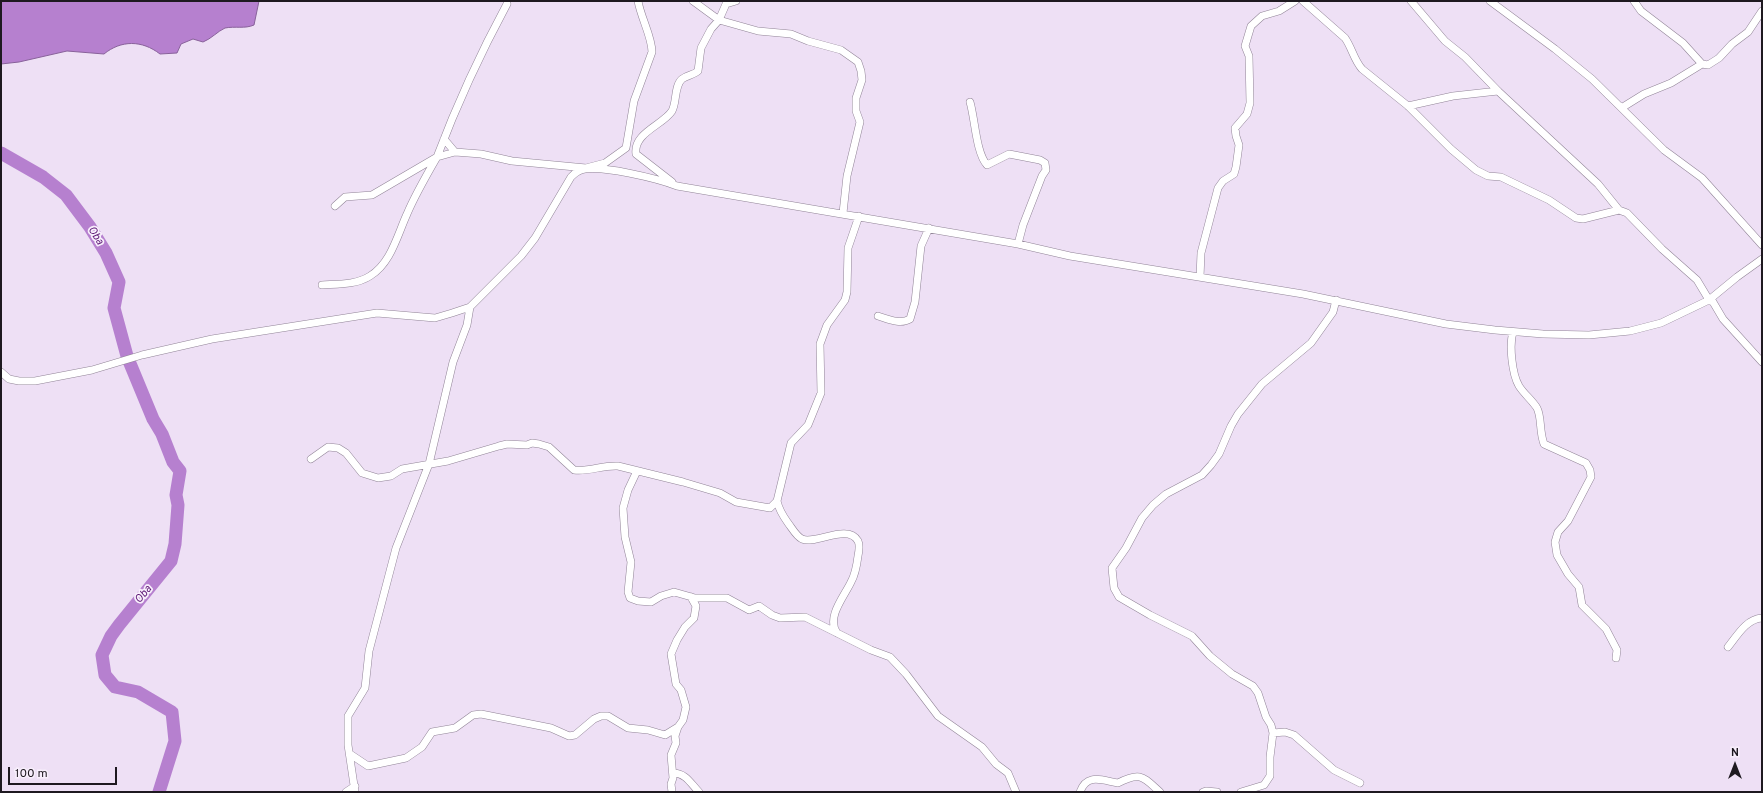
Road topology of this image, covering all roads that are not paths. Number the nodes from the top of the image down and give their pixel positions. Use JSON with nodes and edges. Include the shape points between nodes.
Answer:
{"nodes":[{"id":1,"x":638,"y":1,"type":"edge"},
{"id":2,"x":693,"y":1,"type":"edge"},
{"id":3,"x":736,"y":1,"type":"edge"},
{"id":4,"x":1295,"y":1,"type":"edge"},
{"id":5,"x":1303,"y":1,"type":"edge"},
{"id":6,"x":1411,"y":1,"type":"edge"},
{"id":7,"x":1490,"y":1,"type":"edge"},
{"id":8,"x":1634,"y":1,"type":"edge"},
{"id":9,"x":507,"y":4,"type":"dead end"},
{"id":10,"x":1762,"y":11,"type":"edge"},
{"id":11,"x":719,"y":20,"type":"junction"},
{"id":12,"x":1702,"y":64,"type":"junction"},
{"id":13,"x":1498,"y":91,"type":"junction"},
{"id":14,"x":970,"y":102,"type":"dead end"},
{"id":15,"x":1408,"y":106,"type":"junction"},
{"id":16,"x":1623,"y":107,"type":"junction"},
{"id":17,"x":444,"y":139,"type":"junction"},
{"id":18,"x":455,"y":152,"type":"junction"},
{"id":19,"x":437,"y":158,"type":"junction"},
{"id":20,"x":586,"y":168,"type":"junction"},
{"id":21,"x":677,"y":186,"type":"junction"},
{"id":22,"x":335,"y":206,"type":"dead end"},
{"id":23,"x":1619,"y":210,"type":"junction"},
{"id":24,"x":843,"y":214,"type":"junction"},
{"id":25,"x":858,"y":216,"type":"junction"},
{"id":26,"x":929,"y":228,"type":"junction"},
{"id":27,"x":1018,"y":244,"type":"junction"},
{"id":28,"x":1762,"y":244,"type":"edge"},
{"id":29,"x":1762,"y":259,"type":"edge"},
{"id":30,"x":1200,"y":277,"type":"junction"},
{"id":31,"x":322,"y":285,"type":"dead end"},
{"id":32,"x":1336,"y":300,"type":"junction"},
{"id":33,"x":1709,"y":300,"type":"junction"},
{"id":34,"x":470,"y":307,"type":"junction"},
{"id":35,"x":878,"y":316,"type":"dead end"},
{"id":36,"x":1512,"y":332,"type":"junction"},
{"id":37,"x":1762,"y":362,"type":"edge"},
{"id":38,"x":1,"y":372,"type":"edge"},
{"id":39,"x":311,"y":459,"type":"dead end"},
{"id":40,"x":429,"y":464,"type":"junction"},
{"id":41,"x":637,"y":471,"type":"junction"},
{"id":42,"x":777,"y":501,"type":"junction"},
{"id":43,"x":691,"y":597,"type":"junction"},
{"id":44,"x":1762,"y":618,"type":"edge"},
{"id":45,"x":837,"y":633,"type":"junction"},
{"id":46,"x":1728,"y":647,"type":"dead end"},
{"id":47,"x":1616,"y":658,"type":"dead end"},
{"id":48,"x":678,"y":727,"type":"junction"},
{"id":49,"x":1273,"y":733,"type":"junction"},
{"id":50,"x":350,"y":754,"type":"junction"},
{"id":51,"x":673,"y":773,"type":"junction"},
{"id":52,"x":1360,"y":783,"type":"dead end"},
{"id":53,"x":355,"y":789,"type":"edge"},
{"id":54,"x":346,"y":792,"type":"edge"},
{"id":55,"x":672,"y":792,"type":"edge"},
{"id":56,"x":699,"y":792,"type":"edge"},
{"id":57,"x":1016,"y":792,"type":"edge"},
{"id":58,"x":1080,"y":792,"type":"edge"},
{"id":59,"x":1160,"y":792,"type":"edge"},
{"id":60,"x":1203,"y":792,"type":"edge"},
{"id":61,"x":1217,"y":792,"type":"edge"},
{"id":62,"x":1242,"y":792,"type":"edge"}],
"edges":[{"from":1,"to":20,"type":"street","via":[[640,15],[652,44],[652,52],[634,101],[626,148],[605,163]]},
{"from":2,"to":11,"type":"street"},
{"from":3,"to":11,"type":"street","via":[[726,4]]},
{"from":4,"to":30,"type":"street","via":[[1279,12],[1262,16],[1251,26],[1245,46],[1249,56],[1250,103],[1247,114],[1235,132],[1239,145],[1234,174],[1218,188],[1201,253]]},
{"from":5,"to":15,"type":"street","via":[[1345,38],[1362,69]]},
{"from":6,"to":13,"type":"street","via":[[1445,41],[1465,57]]},
{"from":7,"to":16,"type":"street","via":[[1555,49]]},
{"from":8,"to":12,"type":"street","via":[[1641,10],[1683,43]]},
{"from":9,"to":17,"type":"street","via":[[483,49]]},
{"from":10,"to":12,"type":"street","via":[[1748,32],[1719,58],[1708,65]]},
{"from":11,"to":21,"type":"street","via":[[701,48],[698,71],[682,79],[679,84],[672,111],[646,133],[635,149],[636,154]]},
{"from":11,"to":24,"type":"street","via":[[758,31],[791,34],[841,50],[858,62],[862,80],[856,98],[856,111],[860,122],[847,176]]},
{"from":12,"to":16,"type":"street"},
{"from":13,"to":15,"type":"street","via":[[1454,96]]},
{"from":13,"to":23,"type":"street","via":[[1598,184]]},
{"from":14,"to":27,"type":"street","via":[[976,138],[987,166],[1009,154],[1045,163],[1046,170],[1023,225]]},
{"from":15,"to":23,"type":"street","via":[[1451,149],[1476,170],[1488,176],[1500,177],[1525,188],[1576,218],[1583,219]]},
{"from":16,"to":28,"type":"street","via":[[1637,125],[1664,150],[1702,178]]},
{"from":17,"to":18,"type":"street"},
{"from":17,"to":19,"type":"street"},
{"from":18,"to":19,"type":"street"},
{"from":18,"to":20,"type":"street","via":[[481,154],[512,162]]},
{"from":19,"to":22,"type":"street","via":[[372,195],[345,197]]},
{"from":19,"to":31,"type":"street","via":[[380,269],[368,277],[349,283]]},
{"from":20,"to":21,"type":"street","via":[[617,171]]},
{"from":20,"to":34,"type":"street","via":[[571,177],[535,238],[521,256]]},
{"from":21,"to":24,"type":"street"},
{"from":23,"to":33,"type":"street","via":[[1627,213],[1696,280]]},
{"from":24,"to":25,"type":"street"},
{"from":25,"to":26,"type":"street"},
{"from":25,"to":42,"type":"street","via":[[848,248],[845,300],[827,325],[820,344],[821,393],[808,425],[791,443]]},
{"from":26,"to":27,"type":"street"},
{"from":26,"to":35,"type":"street","via":[[921,246],[915,302],[910,319],[898,322]]},
{"from":27,"to":30,"type":"street","via":[[1070,256]]},
{"from":29,"to":33,"type":"street"},
{"from":30,"to":32,"type":"street"},
{"from":32,"to":36,"type":"street","via":[[1446,324]]},
{"from":32,"to":49,"type":"street","via":[[1333,312],[1310,344],[1262,384],[1238,414],[1211,465],[1202,474],[1166,494],[1153,505],[1142,518],[1112,568],[1114,588],[1119,597],[1192,636],[1210,656],[1232,674],[1253,686]]},
{"from":33,"to":36,"type":"street","via":[[1661,323],[1630,331],[1589,335]]},
{"from":33,"to":37,"type":"street"},
{"from":34,"to":38,"type":"street","via":[[435,318],[377,313],[212,339],[142,355],[92,370],[42,380],[19,381],[9,379]]},
{"from":34,"to":40,"type":"street","via":[[467,325],[453,362]]},
{"from":36,"to":47,"type":"street","via":[[1510,338],[1515,378],[1536,408],[1544,444],[1586,463],[1590,470],[1591,477],[1568,521],[1558,532],[1555,542],[1557,555],[1579,587],[1582,605],[1606,629],[1617,650]]},
{"from":39,"to":40,"type":"street","via":[[328,447],[338,448],[346,453],[362,473],[378,478],[391,476],[402,469]]},
{"from":40,"to":41,"type":"street","via":[[507,444],[532,443],[549,447],[574,470],[607,465]]},
{"from":40,"to":50,"type":"street","via":[[396,548],[368,651],[365,688],[348,716]]},
{"from":41,"to":42,"type":"street","via":[[720,493],[736,502],[754,506],[770,508]]},
{"from":41,"to":43,"type":"street","via":[[623,508],[625,537],[631,562],[628,596],[638,602],[650,602],[674,592]]},
{"from":42,"to":45,"type":"street","via":[[779,509],[803,540],[842,534],[857,539],[859,545],[852,581],[834,616],[833,624]]},
{"from":43,"to":45,"type":"street","via":[[727,598],[748,610],[759,606],[772,616],[780,618],[805,617]]},
{"from":43,"to":48,"type":"street","via":[[696,606],[694,618],[685,627],[671,654],[676,684],[681,690],[686,707],[683,720]]},
{"from":44,"to":46,"type":"street","via":[[1741,628]]},
{"from":45,"to":57,"type":"street","via":[[890,657],[938,716],[982,747],[996,764],[1008,773]]},
{"from":48,"to":50,"type":"street","via":[[665,735],[628,728],[608,716],[601,716],[576,735],[569,736],[551,728],[481,714],[473,715],[455,728],[432,732],[422,748],[406,758],[368,766]]},
{"from":48,"to":51,"type":"street","via":[[671,755]]},
{"from":49,"to":52,"type":"street","via":[[1285,732],[1294,735],[1334,770]]},
{"from":49,"to":62,"type":"street","via":[[1269,780],[1264,785]]},
{"from":50,"to":53,"type":"street"},
{"from":51,"to":55,"type":"street"},
{"from":51,"to":56,"type":"street","via":[[687,778]]},
{"from":53,"to":54,"type":"street"},
{"from":58,"to":59,"type":"street","via":[[1093,778],[1118,783],[1138,775]]},
{"from":60,"to":61,"type":"street"}]}
